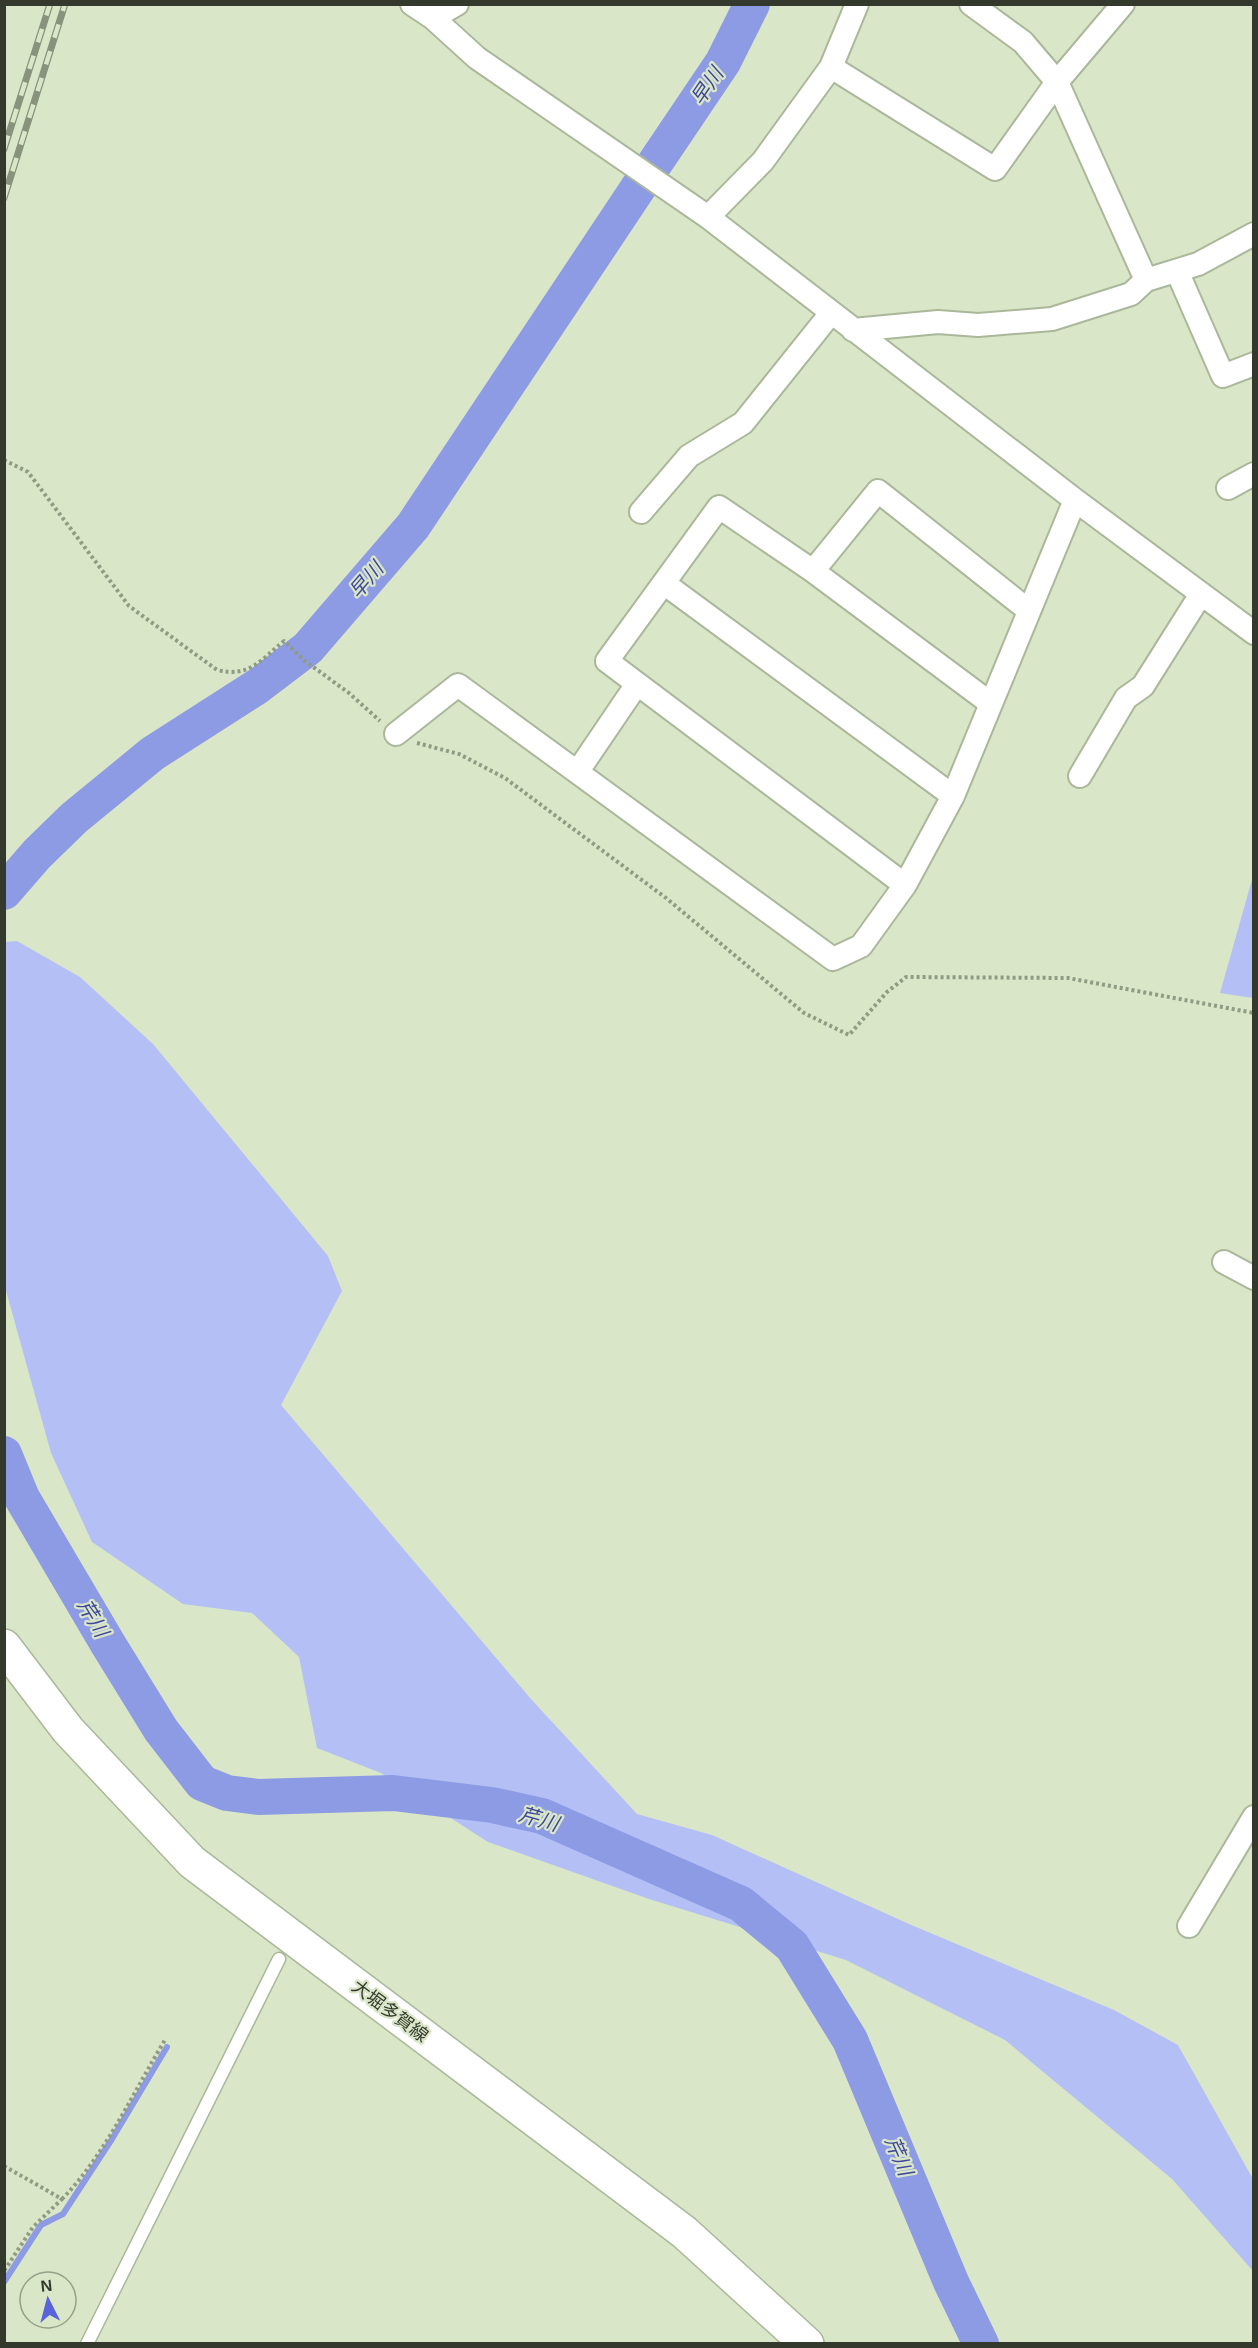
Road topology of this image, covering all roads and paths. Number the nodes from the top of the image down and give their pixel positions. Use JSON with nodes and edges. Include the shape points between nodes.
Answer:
{"nodes":[{"id":1,"x":412,"y":4,"type":"edge"},
{"id":2,"x":457,"y":4,"type":"edge"},
{"id":3,"x":857,"y":4,"type":"edge"},
{"id":4,"x":971,"y":4,"type":"edge"},
{"id":5,"x":1123,"y":4,"type":"edge"},
{"id":6,"x":433,"y":18,"type":"junction"},
{"id":7,"x":831,"y":68,"type":"junction"},
{"id":8,"x":1057,"y":82,"type":"junction"},
{"id":9,"x":708,"y":217,"type":"junction"},
{"id":10,"x":1254,"y":234,"type":"edge"},
{"id":11,"x":1178,"y":270,"type":"junction"},
{"id":12,"x":1146,"y":280,"type":"junction"},
{"id":13,"x":831,"y":313,"type":"junction"},
{"id":14,"x":854,"y":330,"type":"junction"},
{"id":15,"x":1254,"y":364,"type":"edge"},
{"id":16,"x":4,"y":460,"type":"edge"},
{"id":17,"x":1254,"y":474,"type":"edge"},
{"id":18,"x":1227,"y":488,"type":"dead end"},
{"id":19,"x":1075,"y":500,"type":"junction"},
{"id":20,"x":641,"y":512,"type":"dead end"},
{"id":21,"x":813,"y":571,"type":"junction"},
{"id":22,"x":665,"y":584,"type":"junction"},
{"id":23,"x":1201,"y":594,"type":"junction"},
{"id":24,"x":1028,"y":610,"type":"junction"},
{"id":25,"x":1254,"y":633,"type":"edge"},
{"id":26,"x":637,"y":684,"type":"junction"},
{"id":27,"x":990,"y":703,"type":"junction"},
{"id":28,"x":396,"y":734,"type":"junction"},
{"id":29,"x":578,"y":771,"type":"junction"},
{"id":30,"x":1080,"y":776,"type":"dead end"},
{"id":31,"x":953,"y":796,"type":"junction"},
{"id":32,"x":905,"y":885,"type":"junction"},
{"id":33,"x":1254,"y":1013,"type":"edge"},
{"id":34,"x":1224,"y":1262,"type":"dead end"},
{"id":35,"x":1254,"y":1278,"type":"edge"},
{"id":36,"x":4,"y":1646,"type":"edge"},
{"id":37,"x":1254,"y":1817,"type":"edge"},
{"id":38,"x":1189,"y":1926,"type":"dead end"},
{"id":39,"x":279,"y":1959,"type":"dead end"},
{"id":40,"x":165,"y":2040,"type":"dead end"},
{"id":41,"x":4,"y":2166,"type":"edge"},
{"id":42,"x":62,"y":2199,"type":"junction"},
{"id":43,"x":4,"y":2271,"type":"edge"},
{"id":44,"x":87,"y":2343,"type":"edge"},
{"id":45,"x":807,"y":2343,"type":"edge"}],
"edges":[{"from":1,"to":6,"type":"street"},
{"from":2,"to":6,"type":"street"},
{"from":3,"to":7,"type":"street"},
{"from":4,"to":8,"type":"street","via":[[1023,42]]},
{"from":5,"to":8,"type":"street"},
{"from":6,"to":9,"type":"street","via":[[477,58]]},
{"from":7,"to":8,"type":"street","via":[[995,169]]},
{"from":7,"to":9,"type":"street","via":[[763,161]]},
{"from":8,"to":12,"type":"street"},
{"from":9,"to":13,"type":"street"},
{"from":10,"to":11,"type":"street","via":[[1198,264]]},
{"from":11,"to":12,"type":"street"},
{"from":11,"to":15,"type":"street","via":[[1223,376]]},
{"from":12,"to":14,"type":"street","via":[[1131,294],[1052,319],[978,325],[938,322]]},
{"from":13,"to":14,"type":"street"},
{"from":13,"to":20,"type":"street","via":[[743,423],[689,456]]},
{"from":14,"to":19,"type":"street"},
{"from":16,"to":28,"type":"path","via":[[28,472],[129,606],[217,670],[233,674],[250,669],[284,641]]},
{"from":17,"to":18,"type":"street"},
{"from":19,"to":23,"type":"street"},
{"from":19,"to":24,"type":"street"},
{"from":21,"to":22,"type":"street","via":[[720,507]]},
{"from":21,"to":24,"type":"street","via":[[878,491]]},
{"from":21,"to":27,"type":"street"},
{"from":22,"to":26,"type":"street","via":[[607,661]]},
{"from":22,"to":31,"type":"street"},
{"from":23,"to":25,"type":"street"},
{"from":23,"to":30,"type":"street","via":[[1161,663],[1143,686],[1126,698]]},
{"from":24,"to":27,"type":"street"},
{"from":26,"to":29,"type":"street"},
{"from":26,"to":32,"type":"street"},
{"from":27,"to":31,"type":"street"},
{"from":28,"to":29,"type":"street","via":[[458,685]]},
{"from":28,"to":33,"type":"path","via":[[459,754],[505,778],[666,898],[804,1013],[849,1035],[887,992],[906,977],[1068,978]]},
{"from":29,"to":32,"type":"street","via":[[833,959],[861,946]]},
{"from":31,"to":32,"type":"street"},
{"from":34,"to":35,"type":"street"},
{"from":36,"to":45,"type":"main road","name":"大堀多賀線","via":[[68,1730],[192,1862],[684,2232]]},
{"from":37,"to":38,"type":"street"},
{"from":39,"to":44,"type":"lane"},
{"from":40,"to":42,"type":"path","via":[[109,2134]]},
{"from":41,"to":42,"type":"path"},
{"from":42,"to":43,"type":"path","via":[[33,2227]]}]}
